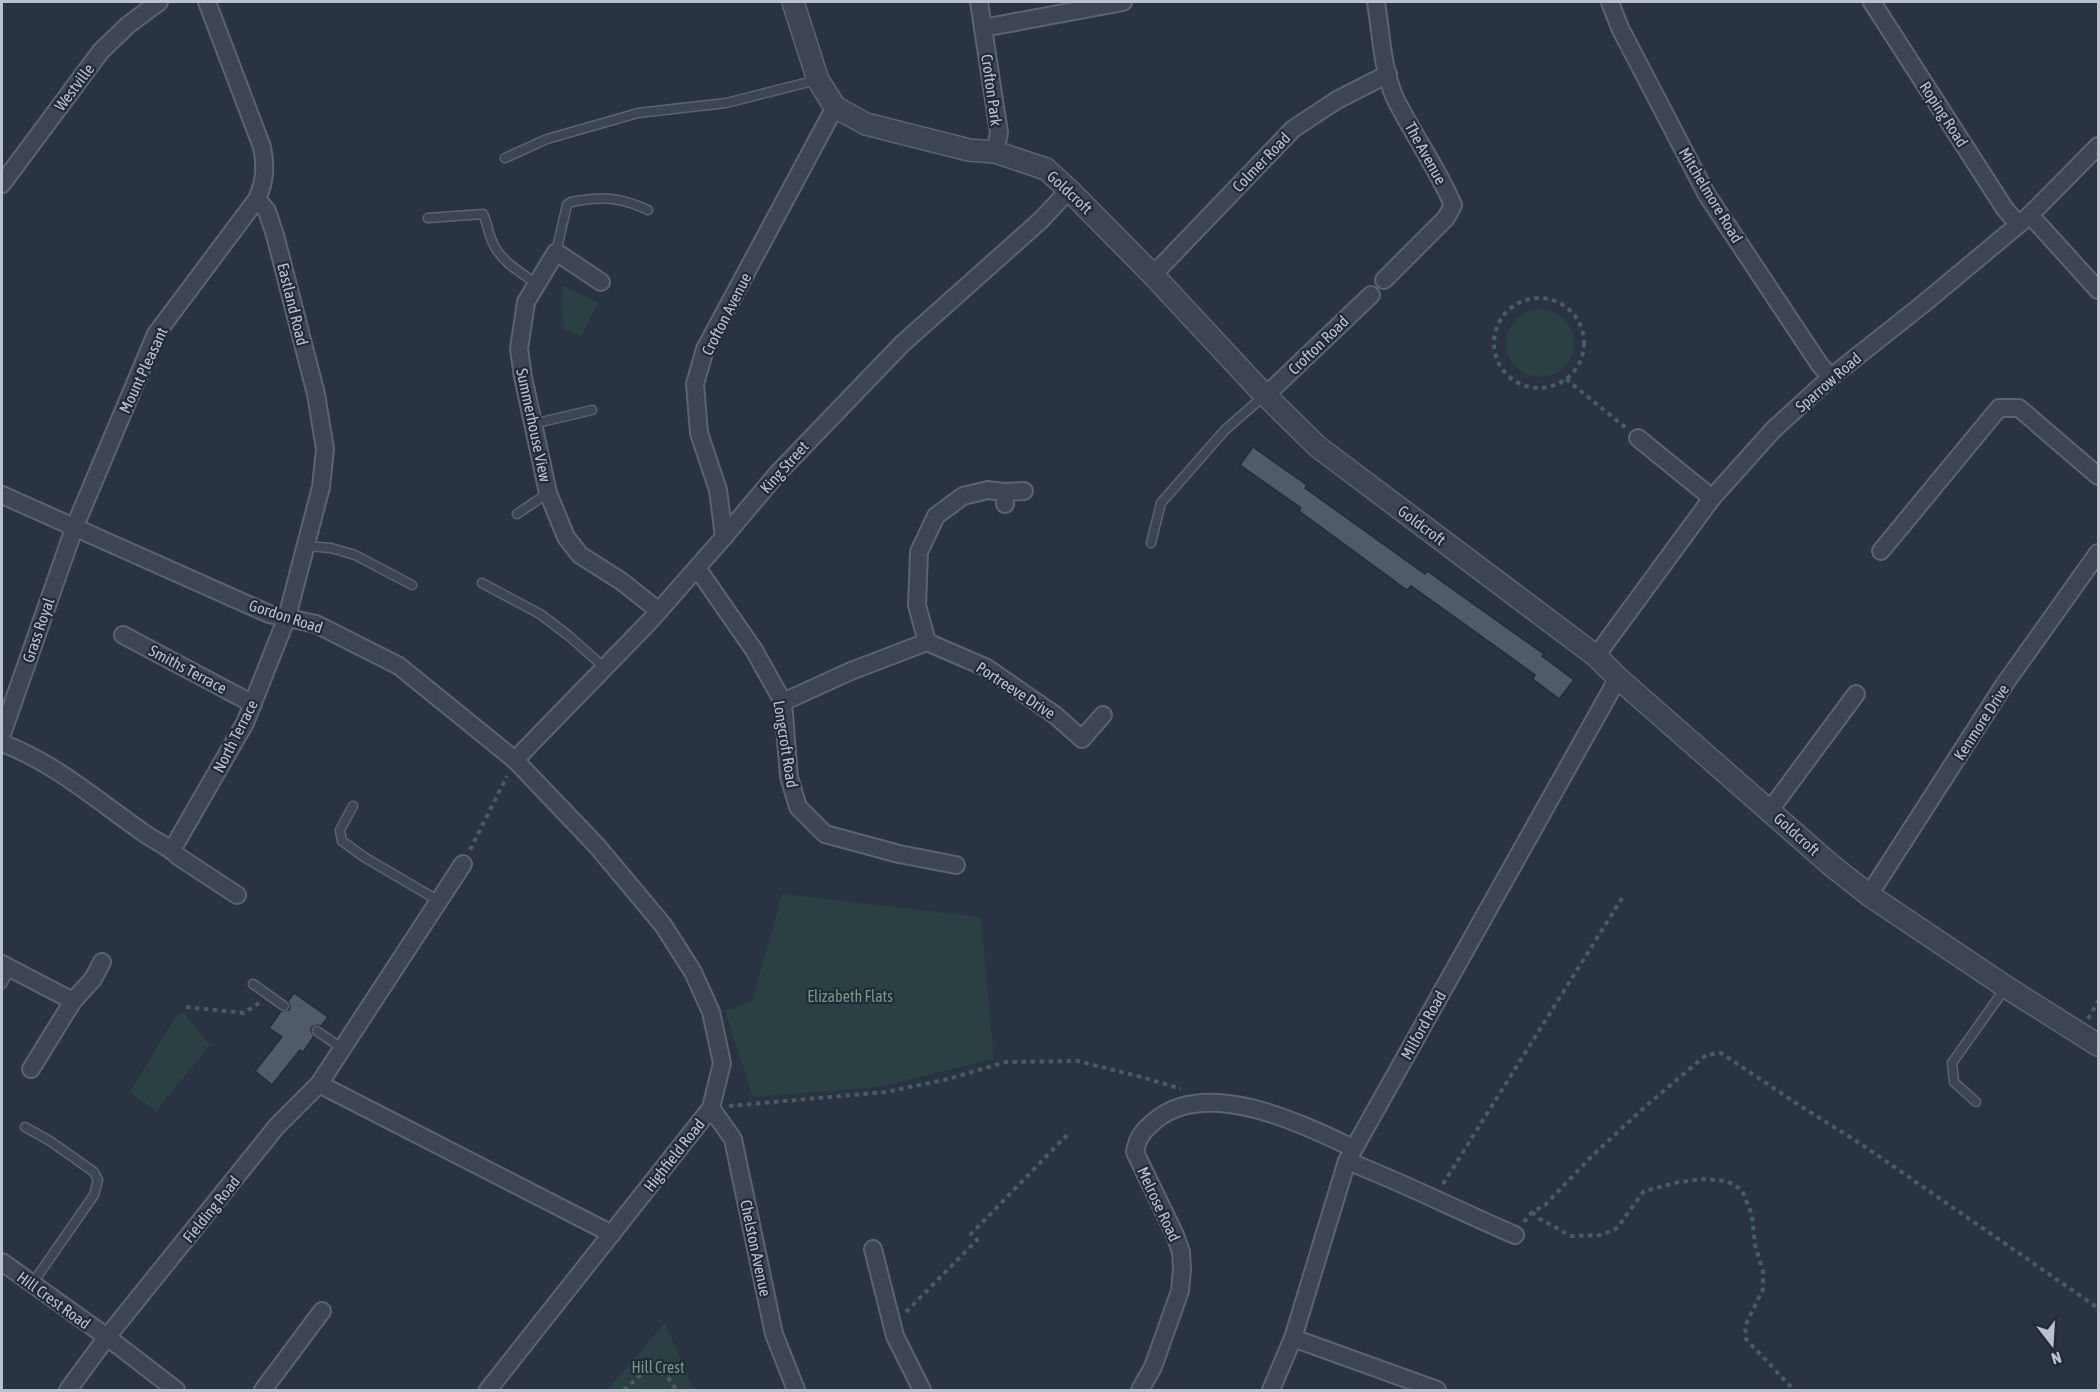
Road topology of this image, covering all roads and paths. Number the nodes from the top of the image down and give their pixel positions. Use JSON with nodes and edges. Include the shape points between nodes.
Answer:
{"nodes":[{"id":1,"x":159,"y":2,"type":"edge"},
{"id":2,"x":207,"y":2,"type":"edge"},
{"id":3,"x":793,"y":2,"type":"edge"},
{"id":4,"x":979,"y":2,"type":"edge"},
{"id":5,"x":1123,"y":2,"type":"edge"},
{"id":6,"x":1376,"y":2,"type":"edge"},
{"id":7,"x":1610,"y":2,"type":"edge"},
{"id":8,"x":1872,"y":2,"type":"edge"},
{"id":9,"x":983,"y":28,"type":"junction"},
{"id":10,"x":1388,"y":74,"type":"junction"},
{"id":11,"x":818,"y":80,"type":"junction"},
{"id":12,"x":835,"y":107,"type":"junction"},
{"id":13,"x":2098,"y":146,"type":"edge"},
{"id":14,"x":995,"y":152,"type":"junction"},
{"id":15,"x":506,"y":158,"type":"dead end"},
{"id":16,"x":2,"y":184,"type":"edge"},
{"id":17,"x":1069,"y":190,"type":"junction"},
{"id":18,"x":256,"y":199,"type":"junction"},
{"id":19,"x":648,"y":210,"type":"dead end"},
{"id":20,"x":428,"y":218,"type":"dead end"},
{"id":21,"x":2024,"y":220,"type":"junction"},
{"id":22,"x":556,"y":252,"type":"junction"},
{"id":23,"x":1152,"y":275,"type":"junction"},
{"id":24,"x":1384,"y":280,"type":"dead end"},
{"id":25,"x":601,"y":282,"type":"dead end"},
{"id":26,"x":537,"y":284,"type":"junction"},
{"id":27,"x":2098,"y":290,"type":"edge"},
{"id":28,"x":1371,"y":295,"type":"dead end"},
{"id":29,"x":1832,"y":376,"type":"junction"},
{"id":30,"x":1566,"y":379,"type":"junction"},
{"id":31,"x":1266,"y":395,"type":"junction"},
{"id":32,"x":592,"y":410,"type":"dead end"},
{"id":33,"x":533,"y":424,"type":"junction"},
{"id":34,"x":1638,"y":438,"type":"joint"},
{"id":35,"x":2098,"y":476,"type":"edge"},
{"id":36,"x":1023,"y":491,"type":"dead end"},
{"id":37,"x":548,"y":493,"type":"junction"},
{"id":38,"x":2,"y":495,"type":"edge"},
{"id":39,"x":1713,"y":498,"type":"junction"},
{"id":40,"x":517,"y":514,"type":"dead end"},
{"id":41,"x":75,"y":526,"type":"junction"},
{"id":42,"x":724,"y":537,"type":"junction"},
{"id":43,"x":1151,"y":543,"type":"dead end"},
{"id":44,"x":306,"y":546,"type":"junction"},
{"id":45,"x":1881,"y":550,"type":"dead end"},
{"id":46,"x":2098,"y":553,"type":"edge"},
{"id":47,"x":698,"y":568,"type":"junction"},
{"id":48,"x":482,"y":583,"type":"dead end"},
{"id":49,"x":412,"y":585,"type":"dead end"},
{"id":50,"x":659,"y":611,"type":"junction"},
{"id":51,"x":287,"y":617,"type":"junction"},
{"id":52,"x":123,"y":635,"type":"dead end"},
{"id":53,"x":927,"y":642,"type":"junction"},
{"id":54,"x":1596,"y":656,"type":"junction"},
{"id":55,"x":605,"y":668,"type":"junction"},
{"id":56,"x":1618,"y":678,"type":"junction"},
{"id":57,"x":1856,"y":694,"type":"dead end"},
{"id":58,"x":783,"y":702,"type":"junction"},
{"id":59,"x":253,"y":704,"type":"junction"},
{"id":60,"x":1103,"y":715,"type":"dead end"},
{"id":61,"x":2,"y":734,"type":"edge"},
{"id":62,"x":2,"y":743,"type":"edge"},
{"id":63,"x":515,"y":760,"type":"junction"},
{"id":64,"x":353,"y":806,"type":"dead end"},
{"id":65,"x":1770,"y":810,"type":"junction"},
{"id":66,"x":172,"y":850,"type":"junction"},
{"id":67,"x":463,"y":864,"type":"joint"},
{"id":68,"x":956,"y":865,"type":"dead end"},
{"id":69,"x":237,"y":895,"type":"dead end"},
{"id":70,"x":1624,"y":895,"type":"dead end"},
{"id":71,"x":1869,"y":895,"type":"junction"},
{"id":72,"x":440,"y":901,"type":"junction"},
{"id":73,"x":102,"y":962,"type":"dead end"},
{"id":74,"x":6,"y":966,"type":"edge"},
{"id":75,"x":2,"y":984,"type":"edge"},
{"id":76,"x":253,"y":984,"type":"dead end"},
{"id":77,"x":2006,"y":987,"type":"junction"},
{"id":78,"x":269,"y":996,"type":"junction"},
{"id":79,"x":73,"y":1001,"type":"junction"},
{"id":80,"x":284,"y":1006,"type":"dead end"},
{"id":81,"x":186,"y":1007,"type":"dead end"},
{"id":82,"x":317,"y":1031,"type":"dead end"},
{"id":83,"x":2098,"y":1045,"type":"edge"},
{"id":84,"x":343,"y":1049,"type":"junction"},
{"id":85,"x":31,"y":1069,"type":"dead end"},
{"id":86,"x":319,"y":1084,"type":"junction"},
{"id":87,"x":1191,"y":1092,"type":"dead end"},
{"id":88,"x":1976,"y":1102,"type":"dead end"},
{"id":89,"x":711,"y":1108,"type":"junction"},
{"id":90,"x":24,"y":1127,"type":"dead end"},
{"id":91,"x":1068,"y":1134,"type":"dead end"},
{"id":92,"x":1350,"y":1155,"type":"junction"},
{"id":93,"x":1434,"y":1200,"type":"junction"},
{"id":94,"x":1532,"y":1212,"type":"junction"},
{"id":95,"x":612,"y":1234,"type":"junction"},
{"id":96,"x":1515,"y":1235,"type":"joint"},
{"id":97,"x":873,"y":1249,"type":"dead end"},
{"id":98,"x":2,"y":1262,"type":"edge"},
{"id":99,"x":32,"y":1284,"type":"junction"},
{"id":100,"x":2098,"y":1308,"type":"edge"},
{"id":101,"x":322,"y":1311,"type":"dead end"},
{"id":102,"x":892,"y":1325,"type":"junction"},
{"id":103,"x":107,"y":1338,"type":"junction"},
{"id":104,"x":1293,"y":1338,"type":"junction"},
{"id":105,"x":68,"y":1390,"type":"edge"},
{"id":106,"x":176,"y":1390,"type":"edge"},
{"id":107,"x":262,"y":1390,"type":"edge"},
{"id":108,"x":488,"y":1390,"type":"edge"},
{"id":109,"x":624,"y":1390,"type":"edge"},
{"id":110,"x":676,"y":1390,"type":"edge"},
{"id":111,"x":796,"y":1390,"type":"edge"},
{"id":112,"x":922,"y":1390,"type":"edge"},
{"id":113,"x":1140,"y":1390,"type":"edge"},
{"id":114,"x":1271,"y":1390,"type":"edge"},
{"id":115,"x":1437,"y":1390,"type":"edge"},
{"id":116,"x":1794,"y":1390,"type":"edge"}],
"edges":[{"from":1,"to":16,"type":"street","name":"Westville","via":[[101,51]]},
{"from":2,"to":18,"type":"street","via":[[262,147],[264,183]]},
{"from":3,"to":11,"type":"street","name":"Goldcroft"},
{"from":4,"to":9,"type":"street","name":"Crofton Park"},
{"from":5,"to":9,"type":"street"},
{"from":6,"to":10,"type":"street","name":"The Avenue"},
{"from":7,"to":29,"type":"street","name":"Mitchelmore Road","via":[[1707,195],[1820,365]]},
{"from":8,"to":21,"type":"street","name":"Roping Road","via":[[2005,209]]},
{"from":9,"to":14,"type":"street","name":"Crofton Park","via":[[999,133]]},
{"from":10,"to":23,"type":"street","name":"Colmer Road","via":[[1337,100],[1293,129]]},
{"from":10,"to":24,"type":"street","name":"The Avenue","via":[[1395,96],[1453,205],[1446,218]]},
{"from":11,"to":12,"type":"street","name":"Goldcroft"},
{"from":11,"to":15,"type":"lane","via":[[726,103],[638,113],[547,139]]},
{"from":12,"to":14,"type":"street","name":"Goldcroft","via":[[866,124],[969,150]]},
{"from":12,"to":42,"type":"street","name":"Crofton Avenue","via":[[705,349],[695,384],[699,433],[718,490]]},
{"from":13,"to":21,"type":"street","name":"Sparrow Road"},
{"from":14,"to":17,"type":"street","name":"Goldcroft","via":[[1046,169]]},
{"from":17,"to":23,"type":"street","name":"Goldcroft"},
{"from":17,"to":42,"type":"street","name":"King Street","via":[[1041,220],[902,344],[777,474]]},
{"from":18,"to":41,"type":"street","name":"Mount Pleasant","via":[[156,334]]},
{"from":18,"to":44,"type":"street","name":"Eastland Road","via":[[267,211],[275,235],[316,394],[325,449],[321,487]]},
{"from":19,"to":22,"type":"lane","via":[[615,198],[571,202]]},
{"from":20,"to":26,"type":"lane","via":[[483,214],[497,253]]},
{"from":21,"to":27,"type":"street","name":"Roping Road"},
{"from":21,"to":29,"type":"street","name":"Sparrow Road"},
{"from":22,"to":25,"type":"street"},
{"from":22,"to":26,"type":"street","name":"Summerhouse View"},
{"from":23,"to":31,"type":"street","name":"Goldcroft"},
{"from":26,"to":33,"type":"street","name":"Summerhouse View","via":[[526,302],[519,349]]},
{"from":28,"to":31,"type":"street","name":"Crofton Road"},
{"from":29,"to":39,"type":"street","name":"Sparrow Road","via":[[1774,429]]},
{"from":30,"to":30,"type":"path","via":[[1582,355],[1581,325],[1561,303],[1546,298],[1517,303],[1505,313],[1495,333],[1495,354],[1501,368],[1511,378],[1531,387],[1553,386]]},
{"from":30,"to":34,"type":"path"},
{"from":31,"to":43,"type":"lane","via":[[1225,430],[1161,503]]},
{"from":31,"to":54,"type":"street","name":"Goldcroft","via":[[1318,447]]},
{"from":32,"to":33,"type":"lane"},
{"from":33,"to":37,"type":"street","name":"Summerhouse View"},
{"from":34,"to":39,"type":"street"},
{"from":35,"to":45,"type":"street","via":[[2019,408],[1999,408]]},
{"from":36,"to":53,"type":"street","via":[[1005,498],[988,490],[963,496],[936,516],[919,552],[917,605]]},
{"from":37,"to":40,"type":"lane"},
{"from":37,"to":50,"type":"street","name":"Summerhouse View","via":[[566,537],[580,555]]},
{"from":38,"to":41,"type":"street","name":"Gordon Road"},
{"from":39,"to":54,"type":"street","name":"Sparrow Road"},
{"from":41,"to":51,"type":"street","name":"Gordon Road","via":[[269,614]]},
{"from":41,"to":61,"type":"street","name":"Grass Royal"},
{"from":42,"to":47,"type":"street","name":"King Street"},
{"from":44,"to":49,"type":"lane","via":[[355,555]]},
{"from":44,"to":51,"type":"street","name":"Eastland Road"},
{"from":46,"to":71,"type":"street","name":"Kenmore Drive","via":[[2004,685]]},
{"from":47,"to":50,"type":"street","name":"King Street"},
{"from":47,"to":58,"type":"street","name":"Longcroft Road","via":[[754,650]]},
{"from":48,"to":55,"type":"lane","via":[[540,614]]},
{"from":50,"to":55,"type":"street","name":"King Street"},
{"from":51,"to":59,"type":"street","name":"North Terrace"},
{"from":51,"to":63,"type":"street","name":"Gordon Road","via":[[316,624],[399,666]]},
{"from":52,"to":59,"type":"street","name":"Smiths Terrace"},
{"from":53,"to":58,"type":"street","via":[[851,670]]},
{"from":53,"to":60,"type":"street","name":"Portreeve Drive","via":[[987,668],[1055,715],[1082,739]]},
{"from":54,"to":56,"type":"street","name":"Goldcroft"},
{"from":55,"to":63,"type":"street","name":"King Street"},
{"from":56,"to":65,"type":"street","name":"Goldcroft"},
{"from":56,"to":92,"type":"street","name":"Milford Road"},
{"from":57,"to":65,"type":"street"},
{"from":58,"to":68,"type":"street","name":"Longcroft Road","via":[[789,777],[798,807],[825,834]]},
{"from":59,"to":66,"type":"street","name":"North Terrace"},
{"from":62,"to":66,"type":"street","via":[[20,749],[64,776]]},
{"from":63,"to":67,"type":"path"},
{"from":63,"to":89,"type":"street","name":"Highfield Road","via":[[605,855],[663,925],[693,972],[711,1012],[722,1064]]},
{"from":64,"to":72,"type":"lane","via":[[340,830],[342,842]]},
{"from":65,"to":71,"type":"street","name":"Goldcroft"},
{"from":66,"to":69,"type":"street"},
{"from":67,"to":72,"type":"street","name":"Fielding Road"},
{"from":70,"to":93,"type":"path"},
{"from":71,"to":77,"type":"street","name":"Goldcroft"},
{"from":72,"to":84,"type":"street","name":"Fielding Road"},
{"from":73,"to":79,"type":"street"},
{"from":74,"to":75,"type":"lane"},
{"from":74,"to":79,"type":"street"},
{"from":76,"to":78,"type":"lane"},
{"from":77,"to":83,"type":"street","name":"Goldcroft"},
{"from":77,"to":88,"type":"lane","via":[[1952,1063],[1954,1082]]},
{"from":78,"to":80,"type":"lane"},
{"from":78,"to":81,"type":"path","via":[[244,1012]]},
{"from":79,"to":85,"type":"street"},
{"from":82,"to":84,"type":"lane"},
{"from":84,"to":86,"type":"street","name":"Fielding Road"},
{"from":86,"to":95,"type":"street"},
{"from":86,"to":103,"type":"street","name":"Fielding Road","via":[[278,1126]]},
{"from":87,"to":89,"type":"path","via":[[1078,1061],[1006,1062],[886,1092]]},
{"from":89,"to":95,"type":"street","name":"Highfield Road"},
{"from":89,"to":111,"type":"street","name":"Chelston Avenue","via":[[733,1139],[774,1334]]},
{"from":90,"to":99,"type":"lane","via":[[94,1172],[98,1180],[94,1195]]},
{"from":91,"to":102,"type":"path","via":[[971,1234],[977,1240]]},
{"from":92,"to":93,"type":"street","name":"Melrose Road"},
{"from":92,"to":104,"type":"street","name":"Milford Road"},
{"from":92,"to":113,"type":"street","name":"Melrose Road","via":[[1292,1120],[1225,1103],[1195,1102],[1166,1112],[1142,1132],[1135,1152],[1182,1251],[1182,1269],[1180,1291],[1153,1366]]},
{"from":93,"to":96,"type":"street","name":"Melrose Road"},
{"from":94,"to":96,"type":"path"},
{"from":94,"to":100,"type":"path","via":[[1545,1205],[1689,1069],[1706,1055],[1721,1053],[1871,1150]]},
{"from":94,"to":116,"type":"path","via":[[1570,1236],[1602,1235],[1617,1228],[1644,1191],[1704,1179],[1727,1181],[1742,1190],[1752,1215],[1763,1271],[1763,1289],[1745,1326],[1746,1339]]},
{"from":95,"to":108,"type":"street","name":"Highfield Road"},
{"from":97,"to":102,"type":"street"},
{"from":98,"to":99,"type":"street","name":"Hill Crest Road"},
{"from":99,"to":103,"type":"street","name":"Hill Crest Road"},
{"from":101,"to":107,"type":"street"},
{"from":102,"to":112,"type":"street"},
{"from":103,"to":105,"type":"street","name":"Hill Crest Road"},
{"from":103,"to":106,"type":"street","name":"Hill Crest Road"},
{"from":104,"to":114,"type":"street","name":"Milford Road"},
{"from":104,"to":115,"type":"street"},
{"from":109,"to":110,"type":"path","via":[[647,1369],[670,1377]]}]}
